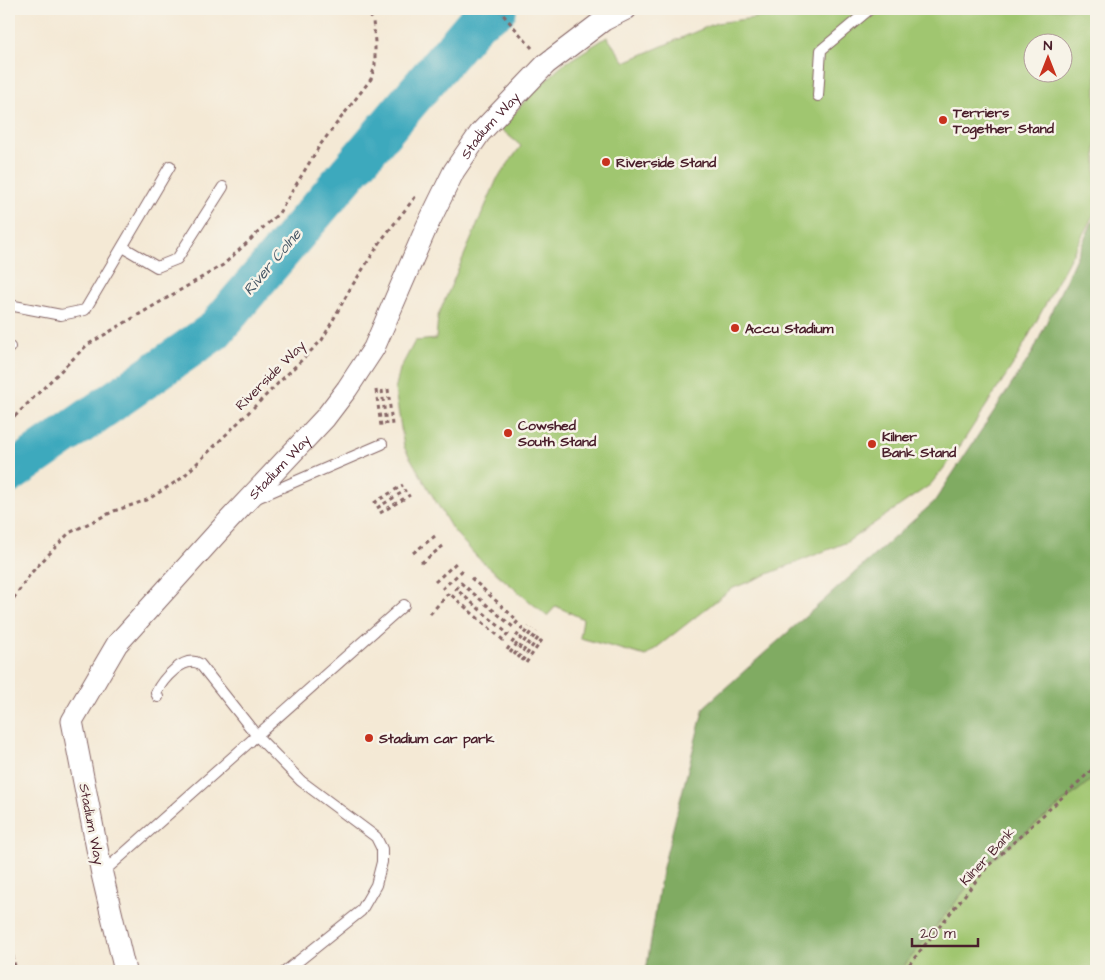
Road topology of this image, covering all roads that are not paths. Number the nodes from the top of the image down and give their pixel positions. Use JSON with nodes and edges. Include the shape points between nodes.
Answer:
{"nodes":[{"id":1,"x":626,"y":9,"type":"edge"},
{"id":2,"x":870,"y":9,"type":"edge"},
{"id":3,"x":818,"y":96,"type":"dead end"},
{"id":4,"x":170,"y":166,"type":"dead end"},
{"id":5,"x":224,"y":187,"type":"dead end"},
{"id":6,"x":123,"y":247,"type":"junction"},
{"id":7,"x":9,"y":305,"type":"edge"},
{"id":8,"x":382,"y":444,"type":"dead end"},
{"id":9,"x":245,"y":504,"type":"junction"},
{"id":10,"x":404,"y":605,"type":"dead end"},
{"id":11,"x":158,"y":697,"type":"dead end"},
{"id":12,"x":257,"y":736,"type":"junction"},
{"id":13,"x":102,"y":874,"type":"junction"},
{"id":14,"x":125,"y":971,"type":"edge"},
{"id":15,"x":286,"y":971,"type":"edge"}],
"edges":[{"from":1,"to":9,"type":"street","name":"Stadium Way","via":[[604,20],[546,64],[480,133],[450,179],[374,348],[326,418]]},
{"from":2,"to":3,"type":"lane","via":[[821,50]]},
{"from":4,"to":6,"type":"lane"},
{"from":5,"to":6,"type":"lane","via":[[178,259],[157,267]]},
{"from":6,"to":7,"type":"lane","via":[[85,310],[61,315]]},
{"from":8,"to":9,"type":"lane"},
{"from":9,"to":13,"type":"street","name":"Stadium Way","via":[[117,644],[72,721]]},
{"from":10,"to":12,"type":"lane"},
{"from":11,"to":12,"type":"lane","via":[[156,693],[160,684],[182,664],[196,662]]},
{"from":12,"to":13,"type":"lane"},
{"from":12,"to":15,"type":"lane","via":[[301,781],[376,837],[382,848],[376,885],[360,911]]},
{"from":13,"to":14,"type":"street","name":"Stadium Way"}]}
